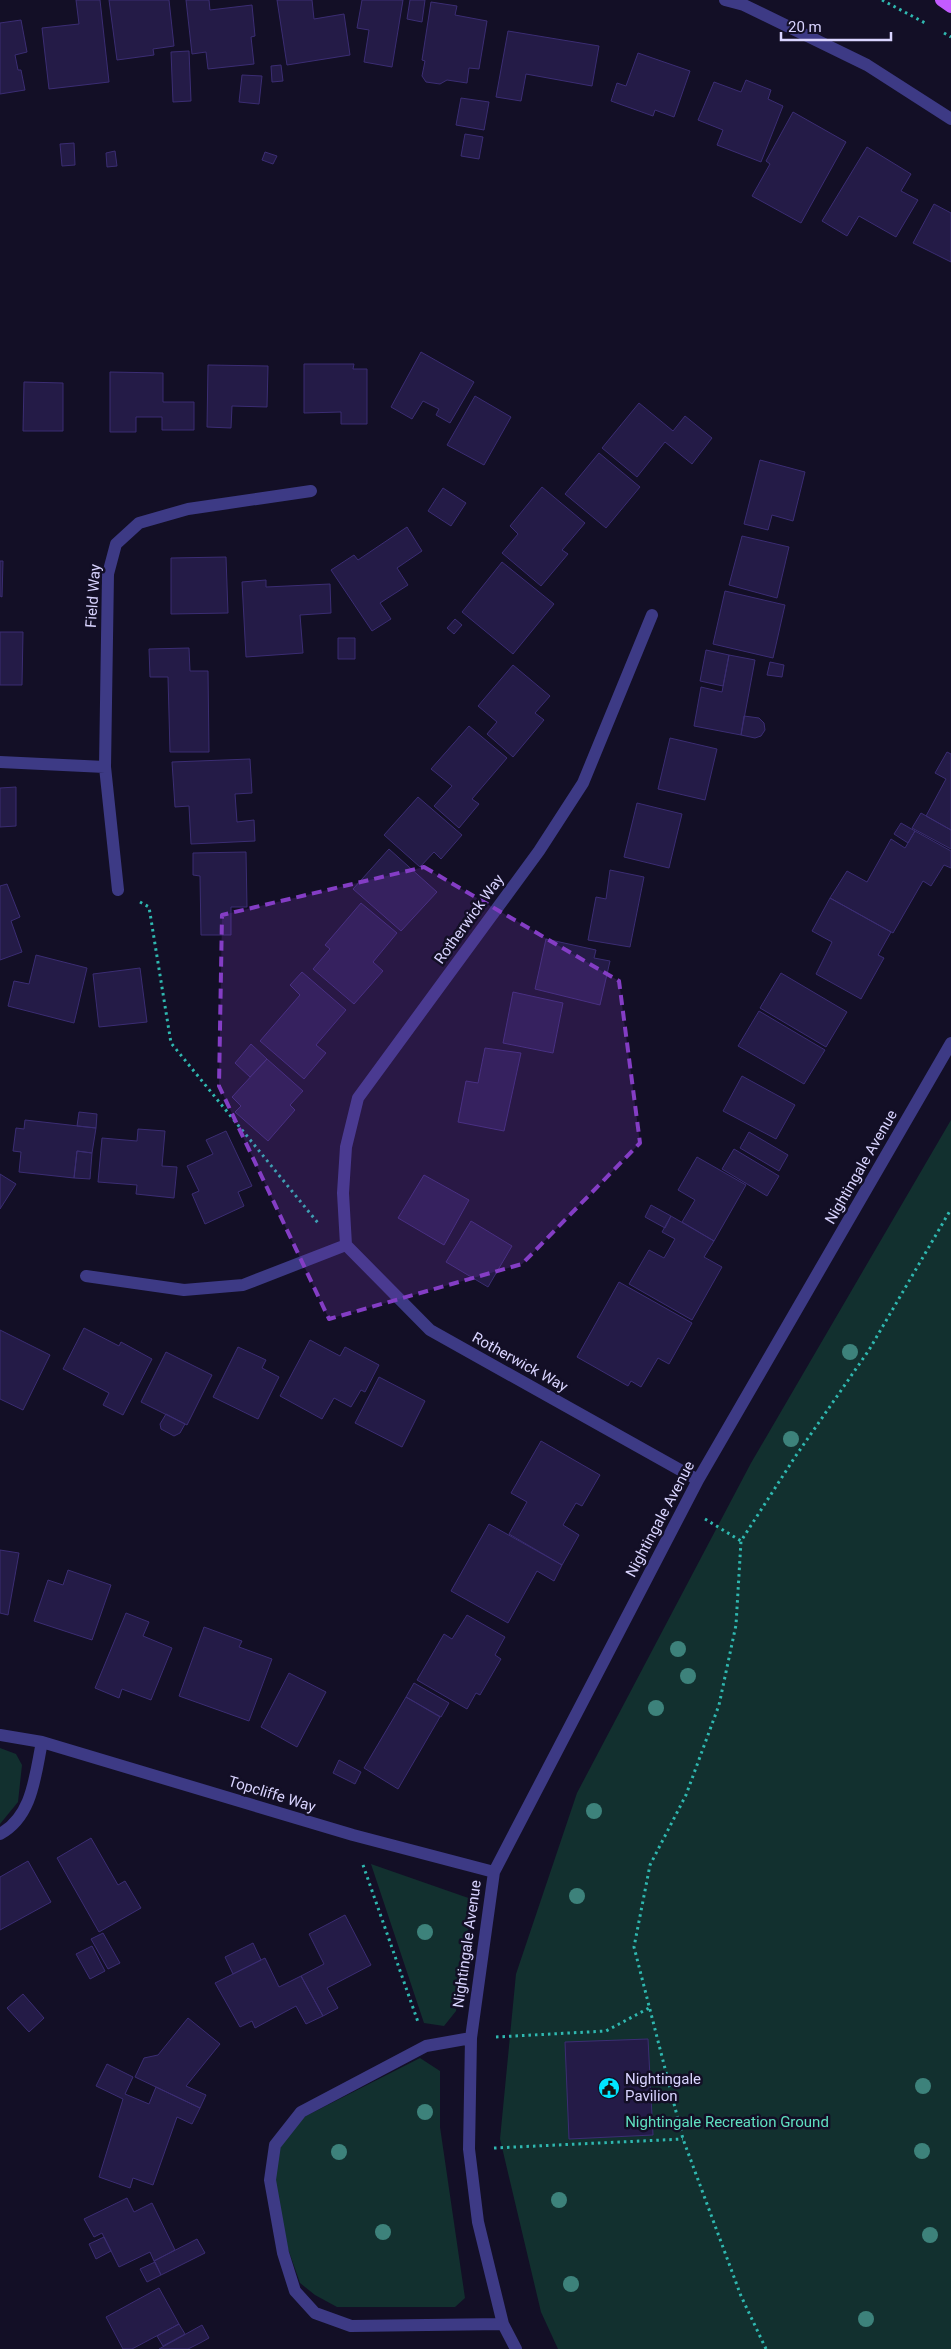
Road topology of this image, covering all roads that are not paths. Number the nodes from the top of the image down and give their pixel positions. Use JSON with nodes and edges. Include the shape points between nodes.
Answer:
{"nodes":[{"id":1,"x":725,"y":0,"type":"edge"},
{"id":2,"x":941,"y":0,"type":"edge"},
{"id":3,"x":951,"y":6,"type":"edge"},
{"id":4,"x":951,"y":118,"type":"edge"},
{"id":5,"x":311,"y":492,"type":"dead end"},
{"id":6,"x":652,"y":615,"type":"dead end"},
{"id":7,"x":0,"y":762,"type":"edge"},
{"id":8,"x":104,"y":767,"type":"junction"},
{"id":9,"x":118,"y":890,"type":"road end"},
{"id":10,"x":951,"y":1043,"type":"edge"},
{"id":11,"x":346,"y":1245,"type":"junction"},
{"id":12,"x":86,"y":1276,"type":"dead end"},
{"id":13,"x":698,"y":1480,"type":"junction"},
{"id":14,"x":0,"y":1734,"type":"edge"},
{"id":15,"x":42,"y":1742,"type":"junction"},
{"id":16,"x":0,"y":1834,"type":"edge"},
{"id":17,"x":494,"y":1872,"type":"junction"},
{"id":18,"x":471,"y":2038,"type":"junction"},
{"id":19,"x":503,"y":2324,"type":"junction"},
{"id":20,"x":516,"y":2349,"type":"edge"}],
"edges":[{"from":1,"to":4,"type":"street","via":[[744,5],[867,65]]},
{"from":2,"to":3,"type":"main road"},
{"from":5,"to":8,"type":"street","name":"Field Way","via":[[188,509],[139,523],[116,544],[108,574]]},
{"from":6,"to":11,"type":"street","name":"Rotherwick Way","via":[[583,783],[539,851],[358,1098],[346,1147],[343,1193]]},
{"from":7,"to":8,"type":"street"},
{"from":8,"to":9,"type":"street","name":"Field Way"},
{"from":10,"to":13,"type":"street","name":"Nightingale Avenue"},
{"from":11,"to":12,"type":"street","via":[[243,1285],[184,1290]]},
{"from":11,"to":13,"type":"street","name":"Rotherwick Way","via":[[430,1330]]},
{"from":13,"to":17,"type":"street","name":"Nightingale Avenue"},
{"from":14,"to":15,"type":"street","name":"Topcliffe Way"},
{"from":15,"to":16,"type":"street","via":[[29,1804],[8,1830]]},
{"from":15,"to":17,"type":"street","name":"Topcliffe Way","via":[[353,1835]]},
{"from":17,"to":18,"type":"street","name":"Nightingale Avenue"},
{"from":18,"to":19,"type":"street","name":"Nightingale Avenue","via":[[469,2149],[478,2222]]},
{"from":18,"to":19,"type":"street","via":[[426,2046],[301,2112],[274,2145],[270,2180],[283,2253],[295,2291],[315,2313],[351,2326]]},
{"from":19,"to":20,"type":"street","name":"Nightingale Avenue"}]}
